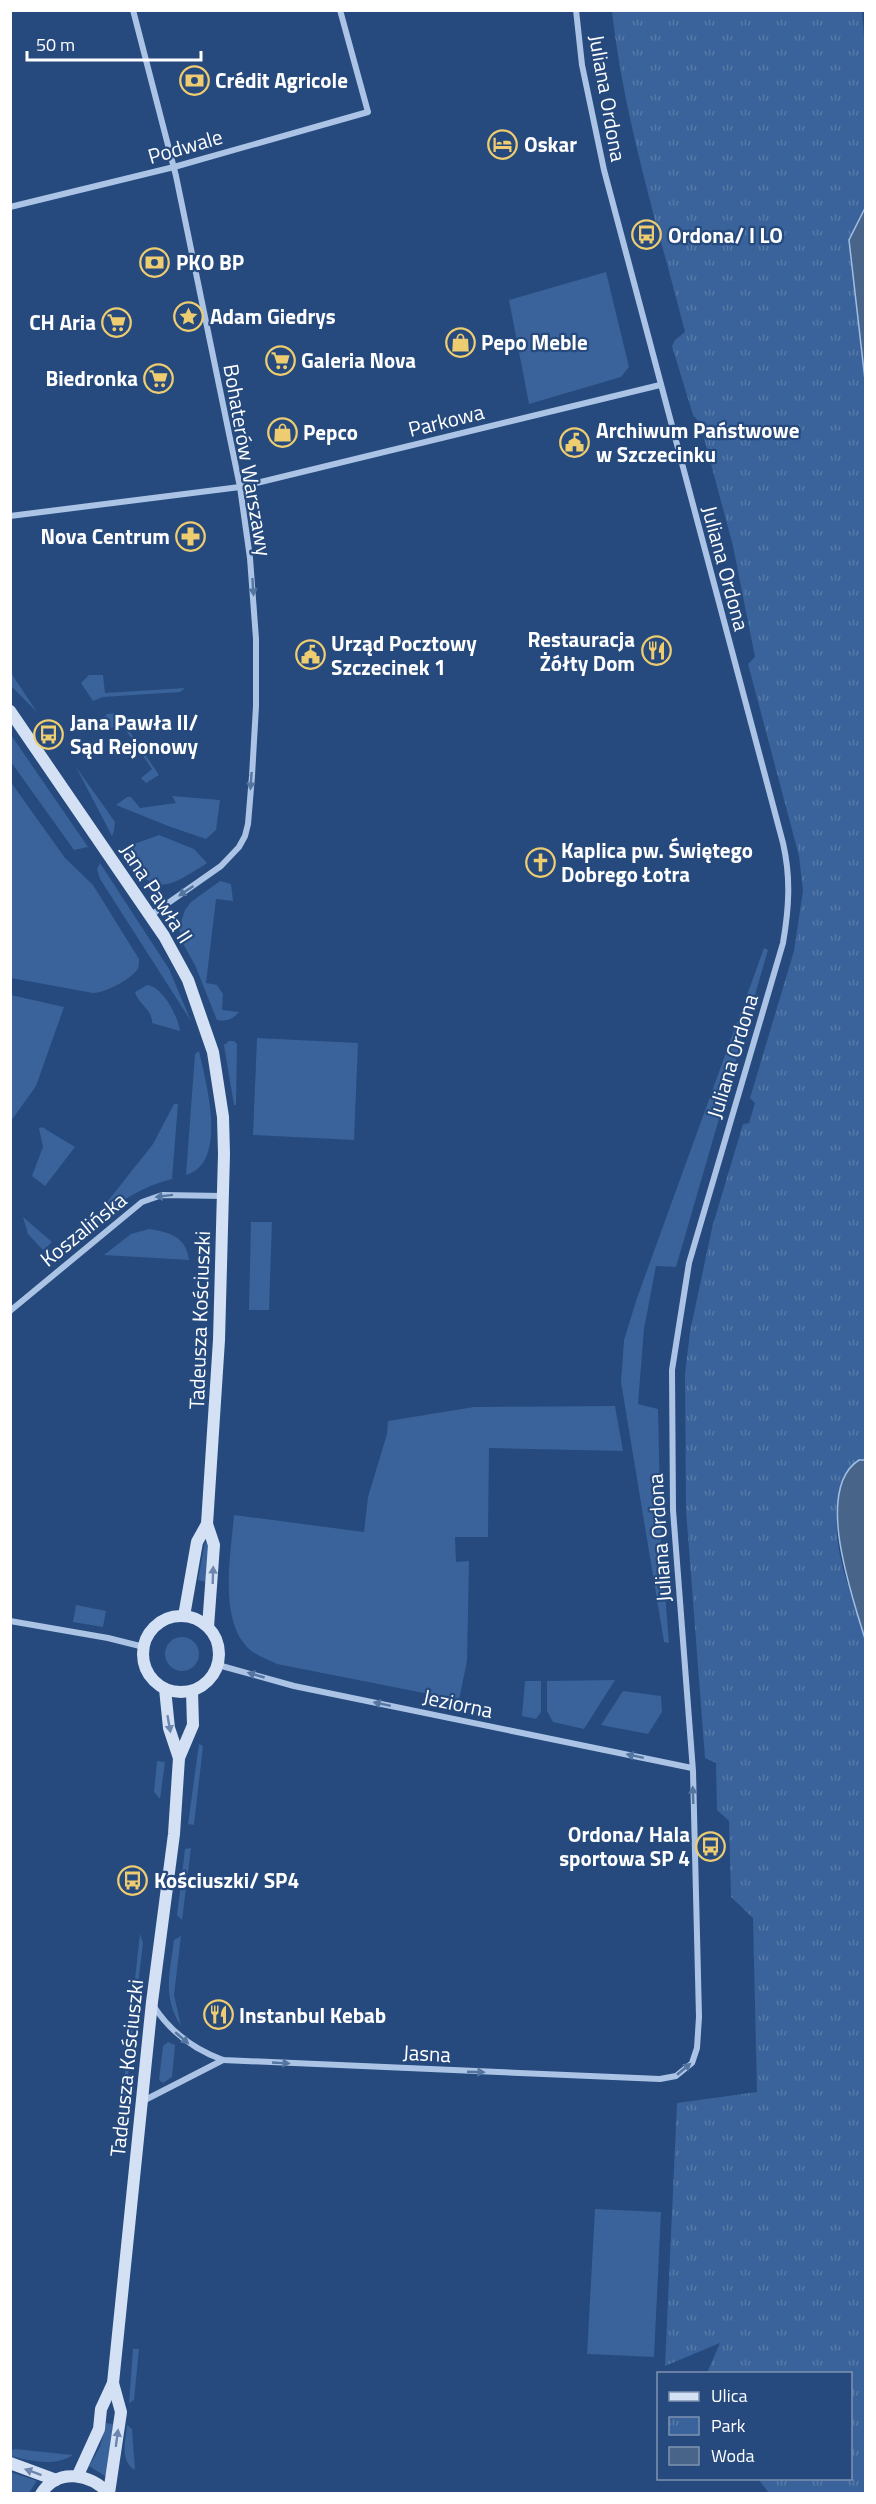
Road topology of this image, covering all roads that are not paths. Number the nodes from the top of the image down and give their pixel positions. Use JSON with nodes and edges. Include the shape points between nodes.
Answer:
{"nodes":[{"id":1,"x":133,"y":10,"type":"edge"},
{"id":2,"x":340,"y":10,"type":"edge"},
{"id":3,"x":576,"y":10,"type":"edge"},
{"id":4,"x":174,"y":167,"type":"junction"},
{"id":5,"x":10,"y":207,"type":"edge"},
{"id":6,"x":660,"y":385,"type":"junction"},
{"id":7,"x":240,"y":487,"type":"junction"},
{"id":8,"x":10,"y":516,"type":"edge"},
{"id":9,"x":20,"y":516,"type":"junction"},
{"id":10,"x":10,"y":522,"type":"edge"},
{"id":11,"x":10,"y":711,"type":"edge"},
{"id":12,"x":151,"y":915,"type":"junction"},
{"id":13,"x":223,"y":1117,"type":"joint"},
{"id":14,"x":223,"y":1196,"type":"junction"},
{"id":15,"x":10,"y":1311,"type":"edge"},
{"id":16,"x":207,"y":1524,"type":"junction"},
{"id":17,"x":184,"y":1617,"type":"junction"},
{"id":18,"x":10,"y":1621,"type":"edge"},
{"id":19,"x":208,"y":1627,"type":"junction"},
{"id":20,"x":144,"y":1647,"type":"junction"},
{"id":21,"x":218,"y":1665,"type":"junction"},
{"id":22,"x":165,"y":1689,"type":"junction"},
{"id":23,"x":192,"y":1691,"type":"junction"},
{"id":24,"x":179,"y":1758,"type":"junction"},
{"id":25,"x":692,"y":1768,"type":"junction"},
{"id":26,"x":152,"y":2002,"type":"junction"},
{"id":27,"x":223,"y":2061,"type":"junction"},
{"id":28,"x":629,"y":2078,"type":"joint"},
{"id":29,"x":141,"y":2102,"type":"junction"},
{"id":30,"x":113,"y":2383,"type":"junction"},
{"id":31,"x":10,"y":2463,"type":"edge"},
{"id":32,"x":78,"y":2475,"type":"junction"},
{"id":33,"x":56,"y":2480,"type":"junction"},
{"id":34,"x":41,"y":2493,"type":"edge"},
{"id":35,"x":109,"y":2493,"type":"edge"}],
"edges":[{"from":1,"to":4,"type":"street","name":"Bohaterów Warszawy"},
{"from":2,"to":4,"type":"street","name":"Podwale","via":[[368,112]]},
{"from":3,"to":6,"type":"street","name":"Juliana Ordona","via":[[582,65],[604,170]]},
{"from":4,"to":5,"type":"street","name":"Podwale"},
{"from":4,"to":7,"type":"street","name":"Bohaterów Warszawy"},
{"from":6,"to":7,"type":"street","name":"Parkowa"},
{"from":6,"to":25,"type":"street","name":"Juliana Ordona","via":[[790,879],[783,944],[689,1263],[672,1370],[673,1510]]},
{"from":7,"to":9,"type":"street","name":"Parkowa"},
{"from":7,"to":12,"type":"street","name":"Bohaterów Warszawy","one_way":true,"via":[[256,639],[248,824],[239,847],[227,861]]},
{"from":8,"to":9,"type":"street","name":"Parkowa"},
{"from":9,"to":10,"type":"street"},
{"from":11,"to":12,"type":"street","name":"Jana Pawła II"},
{"from":12,"to":13,"type":"street","name":"Jana Pawła II","via":[[201,1012],[213,1052]]},
{"from":13,"to":14,"type":"street","name":"Tadeusza Kościuszki"},
{"from":14,"to":15,"type":"street","name":"Koszalińska","one_way":true,"via":[[162,1195],[142,1202]]},
{"from":14,"to":16,"type":"street","name":"Tadeusza Kościuszki","via":[[219,1340]]},
{"from":16,"to":17,"type":"street","name":"Tadeusza Kościuszki","via":[[197,1542]]},
{"from":19,"to":16,"type":"street","name":"Tadeusza Kościuszki","one_way":true,"via":[[214,1545]]},
{"from":17,"to":19,"type":"street"},
{"from":17,"to":20,"type":"street","via":[[158,1624]]},
{"from":18,"to":20,"type":"street"},
{"from":19,"to":21,"type":"street","via":[[218,1645]]},
{"from":20,"to":22,"type":"street","via":[[147,1671]]},
{"from":21,"to":23,"type":"street","via":[[208,1681]]},
{"from":25,"to":21,"type":"street","name":"Jeziorna","one_way":true,"via":[[294,1686]]},
{"from":22,"to":23,"type":"street"},
{"from":22,"to":24,"type":"street","name":"Tadeusza Kościuszki","one_way":true,"via":[[169,1728]]},
{"from":23,"to":24,"type":"street","name":"Tadeusza Kościuszki","via":[[193,1725]]},
{"from":24,"to":26,"type":"street","name":"Tadeusza Kościuszki","via":[[173,1843]]},
{"from":28,"to":25,"type":"street","name":"Juliana Ordona","one_way":true,"via":[[676,2076],[692,2063],[697,2049]]},
{"from":26,"to":27,"type":"street","name":"Jasna","one_way":true,"via":[[167,2024],[187,2042]]},
{"from":26,"to":29,"type":"street","name":"Tadeusza Kościuszki"},
{"from":27,"to":28,"type":"street","name":"Jasna","one_way":true},
{"from":27,"to":29,"type":"street","name":"Jasna"},
{"from":29,"to":30,"type":"street","name":"Tadeusza Kościuszki"},
{"from":30,"to":32,"type":"street","name":"Tadeusza Kościuszki","via":[[101,2409],[99,2429]]},
{"from":35,"to":30,"type":"street","name":"Tadeusza Kościuszki","one_way":true,"via":[[121,2412]]},
{"from":33,"to":31,"type":"street","one_way":true},
{"from":32,"to":33,"type":"street"},
{"from":32,"to":35,"type":"street","via":[[95,2481]]},
{"from":33,"to":34,"type":"street"}]}
